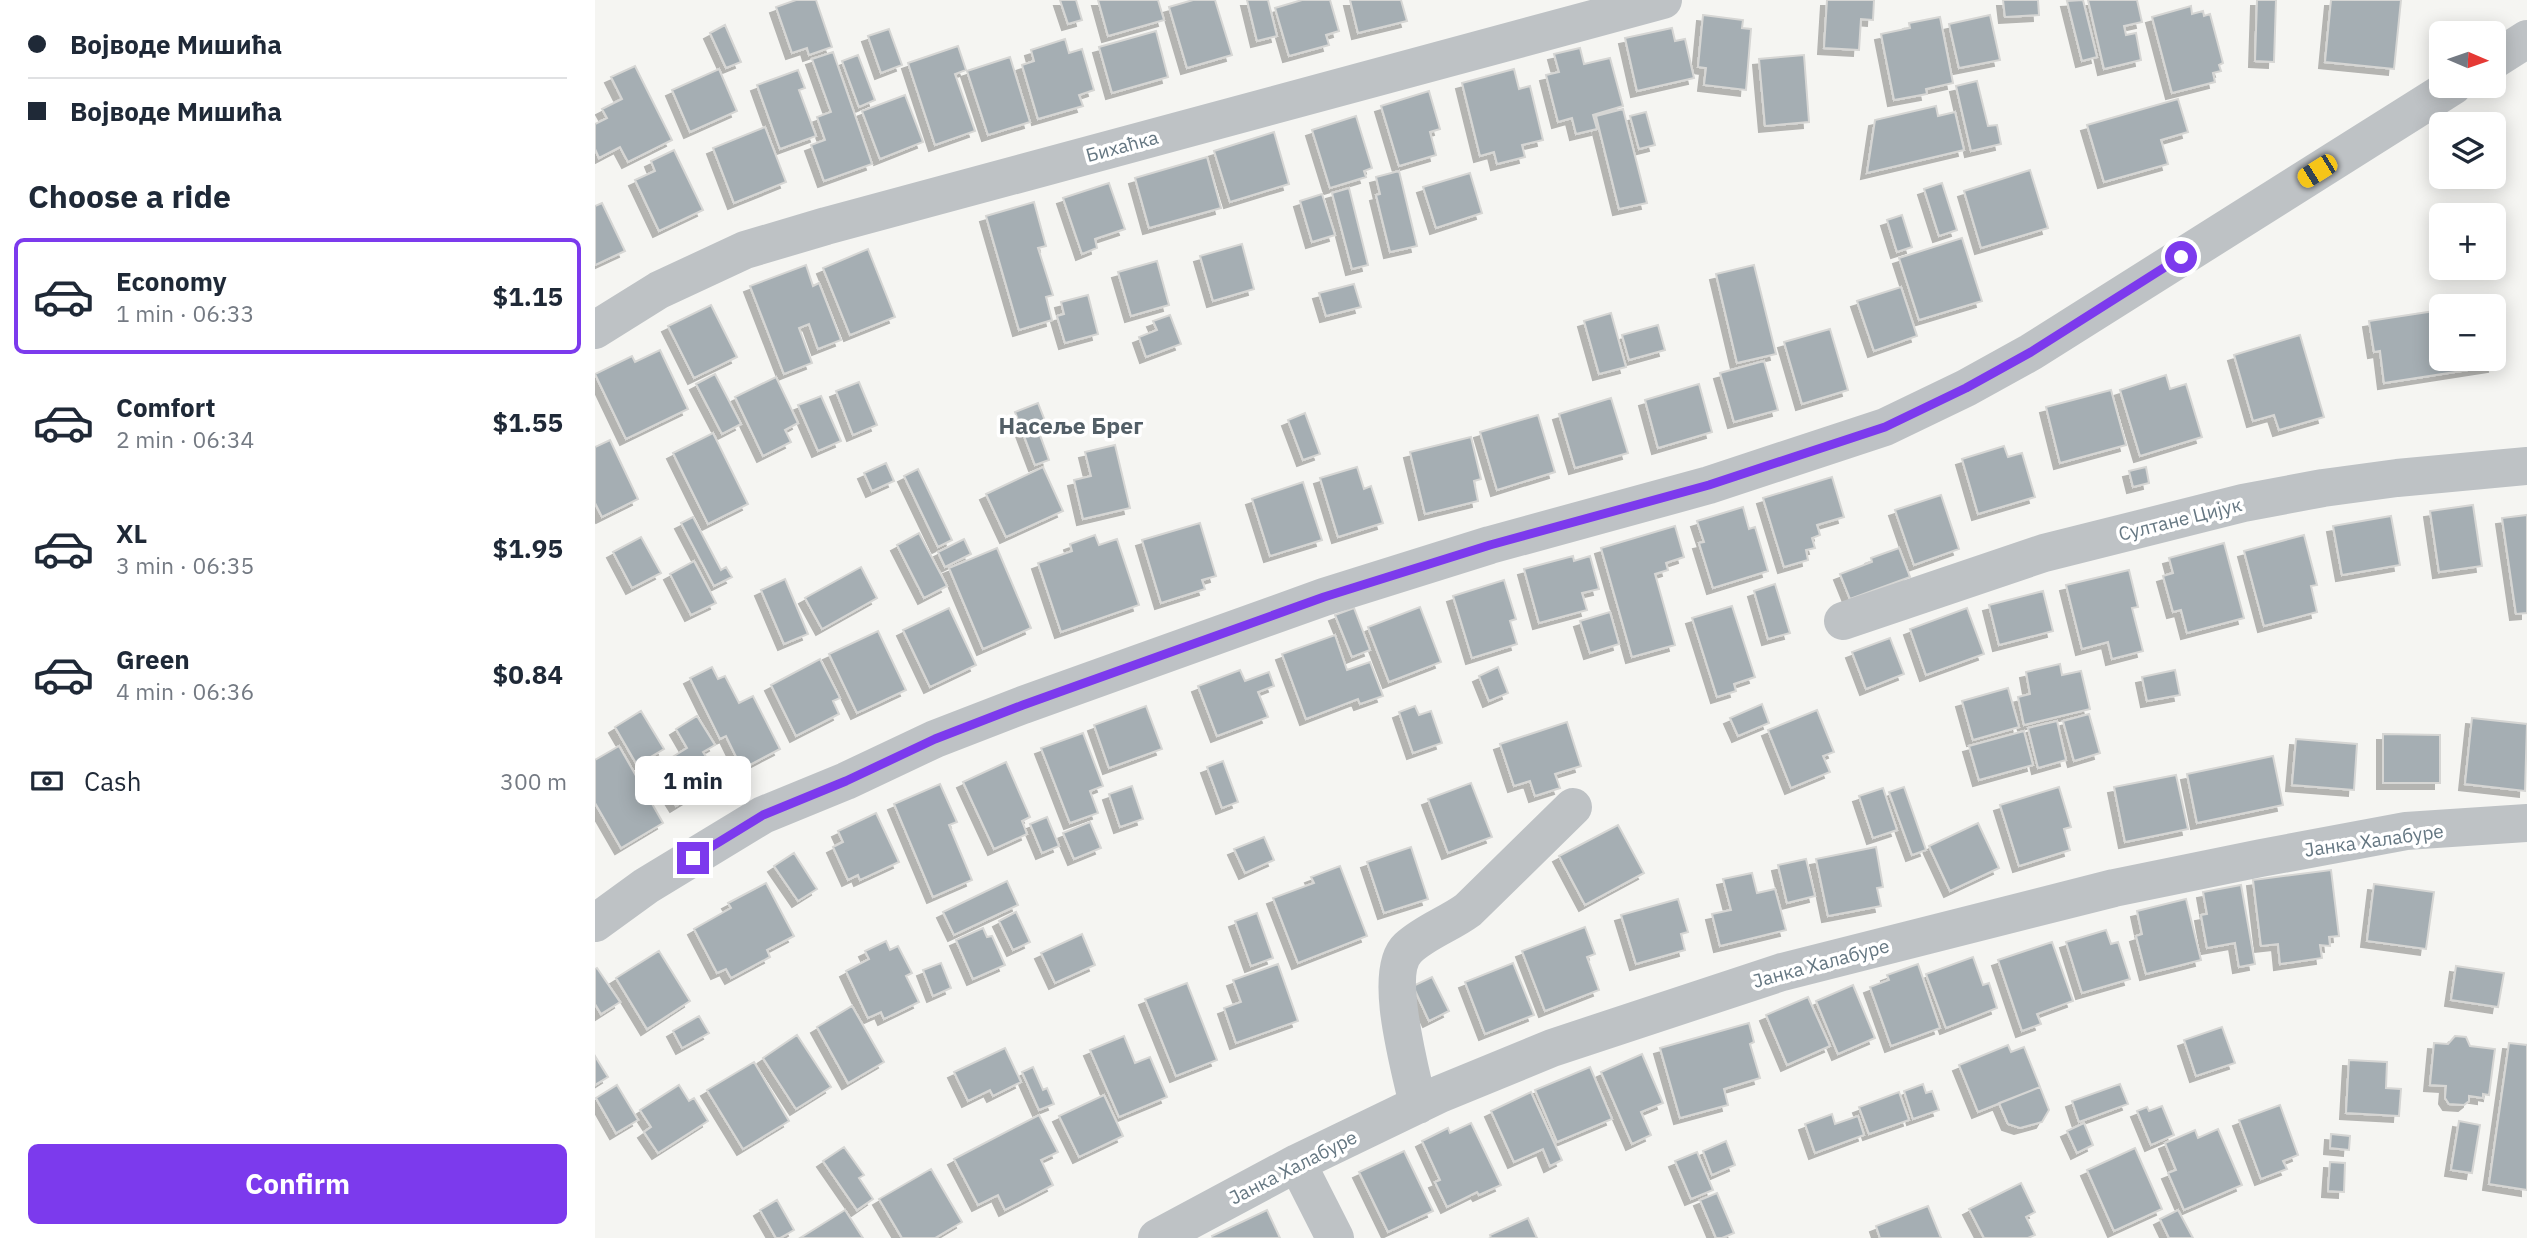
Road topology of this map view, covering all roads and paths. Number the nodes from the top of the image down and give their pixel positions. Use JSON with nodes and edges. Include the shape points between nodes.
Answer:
{"nodes":[{"id":1,"x":1663,"y":0,"type":"edge"},
{"id":2,"x":2527,"y":39,"type":"edge"},
{"id":3,"x":2506,"y":52,"type":"edge"},
{"id":4,"x":2434,"y":98,"type":"edge"},
{"id":5,"x":595,"y":331,"type":"edge"},
{"id":6,"x":2527,"y":466,"type":"edge"},
{"id":7,"x":1843,"y":621,"type":"dead end"},
{"id":8,"x":1573,"y":807,"type":"dead end"},
{"id":9,"x":2527,"y":823,"type":"edge"},
{"id":10,"x":595,"y":923,"type":"edge"},
{"id":11,"x":1418,"y":1105,"type":"junction"},
{"id":12,"x":1297,"y":1163,"type":"junction"},
{"id":13,"x":1157,"y":1238,"type":"edge"},
{"id":14,"x":1335,"y":1238,"type":"edge"}],
"edges":[{"from":1,"to":5,"type":"street","name":"Бихаћка","via":[[745,250],[659,290]]},
{"from":2,"to":3,"type":"street"},
{"from":4,"to":10,"type":"street","via":[[2031,352],[1885,427],[1709,485],[1490,545],[1324,597],[1023,705],[763,815],[646,886]]},
{"from":6,"to":7,"type":"street","name":"Султане Цијук","via":[[2397,478],[2243,503],[2044,553]]},
{"from":8,"to":11,"type":"street","via":[[1468,910],[1399,958],[1398,1003]]},
{"from":9,"to":11,"type":"street","name":"Јанка Халабуре","via":[[2406,831],[2261,858],[2114,888],[1866,950],[1783,972],[1552,1048]]},
{"from":11,"to":12,"type":"street","name":"Јанка Халабуре"},
{"from":12,"to":13,"type":"street","name":"Јанка Халабуре"},
{"from":12,"to":14,"type":"street"}]}
